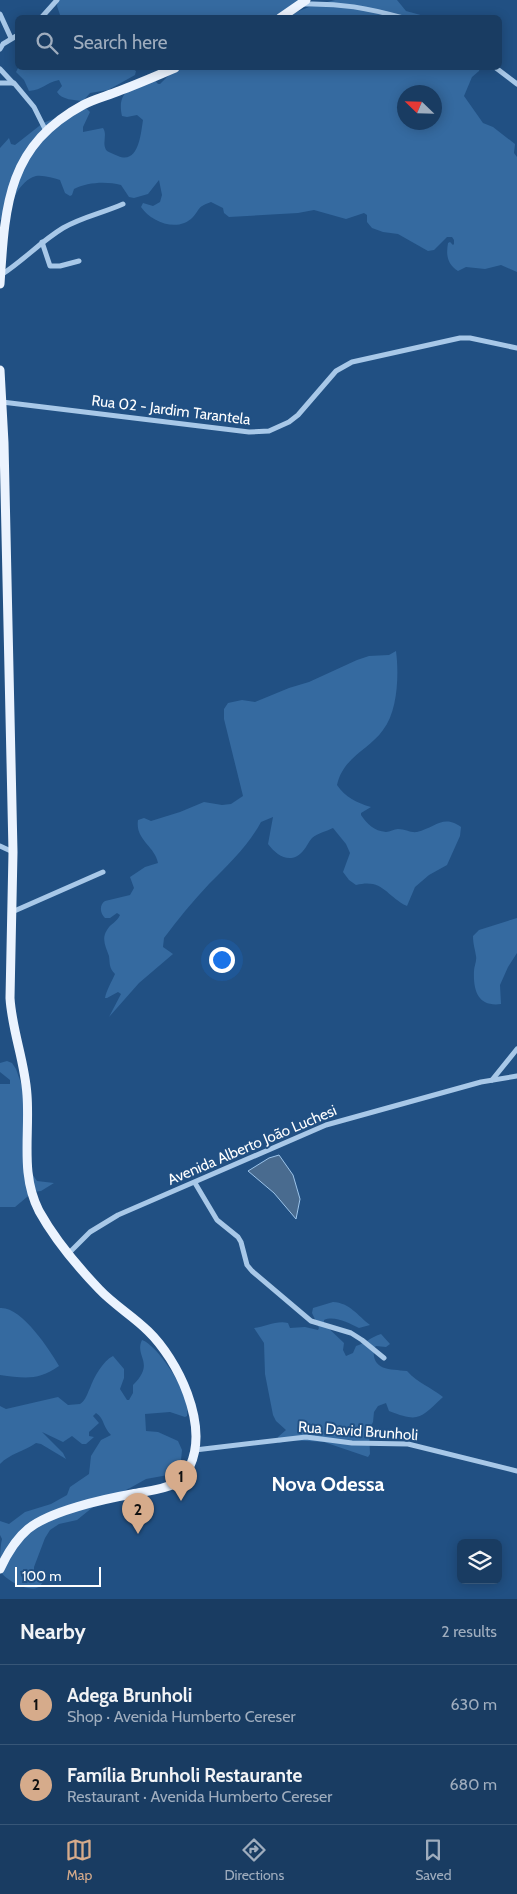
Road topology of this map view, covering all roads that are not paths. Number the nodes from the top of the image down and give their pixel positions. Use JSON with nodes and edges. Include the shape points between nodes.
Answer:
{"nodes":[{"id":1,"x":57,"y":0,"type":"edge"},
{"id":2,"x":305,"y":2,"type":"edge"},
{"id":3,"x":0,"y":14,"type":"edge"},
{"id":4,"x":44,"y":15,"type":"edge"},
{"id":5,"x":285,"y":15,"type":"edge"},
{"id":6,"x":391,"y":15,"type":"edge"},
{"id":7,"x":15,"y":36,"type":"edge"},
{"id":8,"x":11,"y":38,"type":"junction"},
{"id":9,"x":0,"y":49,"type":"edge"},
{"id":10,"x":0,"y":69,"type":"edge"},
{"id":11,"x":171,"y":70,"type":"edge"},
{"id":12,"x":499,"y":70,"type":"edge"},
{"id":13,"x":0,"y":83,"type":"edge"},
{"id":14,"x":14,"y":83,"type":"junction"},
{"id":15,"x":517,"y":84,"type":"edge"},
{"id":16,"x":46,"y":131,"type":"junction"},
{"id":17,"x":123,"y":204,"type":"dead end"},
{"id":18,"x":42,"y":242,"type":"junction"},
{"id":19,"x":79,"y":261,"type":"dead end"},
{"id":20,"x":0,"y":276,"type":"edge"},
{"id":21,"x":0,"y":284,"type":"edge"},
{"id":22,"x":517,"y":348,"type":"edge"},
{"id":23,"x":0,"y":370,"type":"edge"},
{"id":24,"x":2,"y":402,"type":"junction"},
{"id":25,"x":0,"y":846,"type":"edge"},
{"id":26,"x":13,"y":852,"type":"junction"},
{"id":27,"x":103,"y":872,"type":"dead end"},
{"id":28,"x":12,"y":912,"type":"junction"},
{"id":29,"x":517,"y":1049,"type":"edge"},
{"id":30,"x":517,"y":1076,"type":"edge"},
{"id":31,"x":491,"y":1080,"type":"junction"},
{"id":32,"x":194,"y":1183,"type":"junction"},
{"id":33,"x":69,"y":1253,"type":"junction"},
{"id":34,"x":384,"y":1358,"type":"dead end"},
{"id":35,"x":195,"y":1450,"type":"junction"},
{"id":36,"x":517,"y":1471,"type":"edge"},
{"id":37,"x":0,"y":1569,"type":"edge"}],
"edges":[{"from":1,"to":4,"type":"street"},
{"from":2,"to":5,"type":"main road"},
{"from":2,"to":6,"type":"street","via":[[349,5]]},
{"from":3,"to":8,"type":"street"},
{"from":7,"to":8,"type":"street"},
{"from":8,"to":9,"type":"street"},
{"from":10,"to":14,"type":"street"},
{"from":11,"to":16,"type":"main road","via":[[84,104]]},
{"from":12,"to":15,"type":"street"},
{"from":13,"to":14,"type":"street"},
{"from":14,"to":16,"type":"street","via":[[34,107]]},
{"from":16,"to":20,"type":"main road","via":[[31,146],[14,181],[8,201]]},
{"from":17,"to":18,"type":"street","via":[[86,217]]},
{"from":18,"to":19,"type":"street","via":[[50,266]]},
{"from":18,"to":20,"type":"street"},
{"from":20,"to":21,"type":"main road"},
{"from":22,"to":24,"type":"street","name":"Rua 02 - Jardim Tarantela","via":[[460,338],[352,362],[336,371],[298,415],[269,431],[249,432]]},
{"from":23,"to":24,"type":"main road"},
{"from":24,"to":26,"type":"main road"},
{"from":25,"to":26,"type":"street"},
{"from":26,"to":28,"type":"main road"},
{"from":27,"to":28,"type":"street"},
{"from":28,"to":33,"type":"main road","via":[[10,998],[28,1096],[27,1173],[39,1210]]},
{"from":29,"to":31,"type":"street"},
{"from":30,"to":31,"type":"street","name":"Avenida Alberto João Luchesi"},
{"from":31,"to":32,"type":"street","name":"Avenida Alberto João Luchesi","via":[[326,1125]]},
{"from":32,"to":33,"type":"street","name":"Avenida Alberto João Luchesi","via":[[118,1215],[90,1232]]},
{"from":32,"to":34,"type":"street","via":[[217,1220],[238,1237],[247,1265],[252,1270],[311,1321],[351,1333]]},
{"from":33,"to":35,"type":"main road","via":[[102,1292],[148,1330],[170,1360],[188,1395]]},
{"from":35,"to":36,"type":"street","name":"Rua David Brunholi","via":[[306,1437],[352,1443],[408,1444]]},
{"from":35,"to":37,"type":"main road","via":[[191,1464],[178,1482],[111,1498],[38,1522],[17,1541]]}]}
